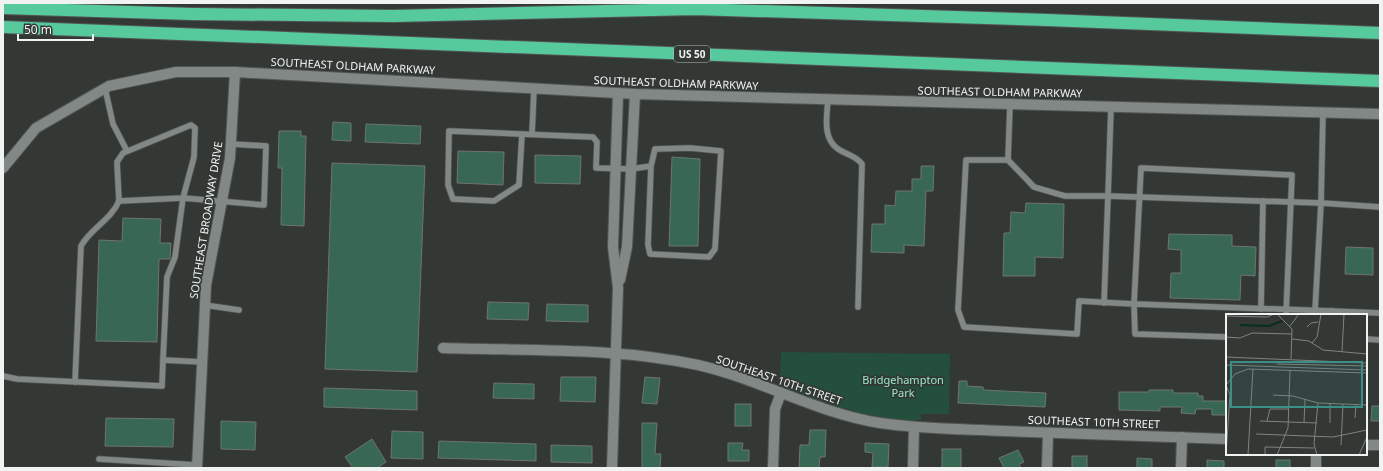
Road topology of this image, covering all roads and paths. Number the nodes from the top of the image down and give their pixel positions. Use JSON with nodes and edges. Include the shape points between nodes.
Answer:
{"nodes":[{"id":1,"x":3,"y":8,"type":"edge"},
{"id":2,"x":3,"y":27,"type":"edge"},
{"id":3,"x":1380,"y":33,"type":"edge"},
{"id":4,"x":235,"y":72,"type":"junction"},
{"id":5,"x":1380,"y":81,"type":"edge"},
{"id":6,"x":105,"y":88,"type":"junction"},
{"id":7,"x":534,"y":89,"type":"junction"},
{"id":8,"x":618,"y":94,"type":"junction"},
{"id":9,"x":635,"y":94,"type":"junction"},
{"id":10,"x":828,"y":99,"type":"junction"},
{"id":11,"x":1010,"y":104,"type":"junction"},
{"id":12,"x":1111,"y":107,"type":"junction"},
{"id":13,"x":1323,"y":112,"type":"junction"},
{"id":14,"x":1380,"y":114,"type":"edge"},
{"id":15,"x":522,"y":134,"type":"junction"},
{"id":16,"x":532,"y":134,"type":"junction"},
{"id":17,"x":231,"y":144,"type":"junction"},
{"id":18,"x":127,"y":151,"type":"junction"},
{"id":19,"x":1008,"y":160,"type":"junction"},
{"id":20,"x":650,"y":166,"type":"junction"},
{"id":21,"x":3,"y":168,"type":"edge"},
{"id":22,"x":616,"y":168,"type":"junction"},
{"id":23,"x":631,"y":169,"type":"junction"},
{"id":24,"x":1108,"y":196,"type":"junction"},
{"id":25,"x":1138,"y":197,"type":"junction"},
{"id":26,"x":183,"y":198,"type":"junction"},
{"id":27,"x":119,"y":201,"type":"junction"},
{"id":28,"x":222,"y":201,"type":"junction"},
{"id":29,"x":1263,"y":202,"type":"junction"},
{"id":30,"x":1291,"y":202,"type":"junction"},
{"id":31,"x":1320,"y":203,"type":"junction"},
{"id":32,"x":1380,"y":207,"type":"edge"},
{"id":33,"x":618,"y":288,"type":"junction"},
{"id":34,"x":1104,"y":303,"type":"junction"},
{"id":35,"x":1134,"y":304,"type":"junction"},
{"id":36,"x":204,"y":305,"type":"junction"},
{"id":37,"x":858,"y":307,"type":"dead end"},
{"id":38,"x":1261,"y":309,"type":"junction"},
{"id":39,"x":239,"y":310,"type":"dead end"},
{"id":40,"x":1315,"y":311,"type":"junction"},
{"id":41,"x":1286,"y":312,"type":"edge"},
{"id":42,"x":1331,"y":313,"type":"edge"},
{"id":43,"x":1380,"y":313,"type":"edge"},
{"id":44,"x":1226,"y":337,"type":"edge"},
{"id":45,"x":1367,"y":339,"type":"edge"},
{"id":46,"x":1380,"y":340,"type":"edge"},
{"id":47,"x":443,"y":348,"type":"dead end"},
{"id":48,"x":616,"y":354,"type":"junction"},
{"id":49,"x":163,"y":360,"type":"junction"},
{"id":50,"x":202,"y":362,"type":"junction"},
{"id":51,"x":3,"y":376,"type":"edge"},
{"id":52,"x":75,"y":382,"type":"junction"},
{"id":53,"x":781,"y":393,"type":"junction"},
{"id":54,"x":914,"y":427,"type":"junction"},
{"id":55,"x":1048,"y":432,"type":"junction"},
{"id":56,"x":1182,"y":437,"type":"junction"},
{"id":57,"x":1226,"y":439,"type":"edge"},
{"id":58,"x":1367,"y":444,"type":"edge"},
{"id":59,"x":1380,"y":445,"type":"edge"},
{"id":60,"x":1316,"y":455,"type":"edge"},
{"id":61,"x":100,"y":459,"type":"dead end"},
{"id":62,"x":197,"y":466,"type":"edge"},
{"id":63,"x":612,"y":468,"type":"edge"},
{"id":64,"x":773,"y":468,"type":"edge"},
{"id":65,"x":913,"y":468,"type":"edge"},
{"id":66,"x":1047,"y":468,"type":"edge"},
{"id":67,"x":1181,"y":468,"type":"edge"},
{"id":68,"x":1316,"y":468,"type":"edge"}],
"edges":[{"from":1,"to":3,"type":"highway","via":[[192,14],[393,16],[695,10]]},
{"from":2,"to":5,"type":"highway","number":"US 50"},
{"from":4,"to":6,"type":"street","name":"SOUTHEAST OLDHAM PARKWAY","via":[[176,72]]},
{"from":4,"to":7,"type":"street","name":"SOUTHEAST OLDHAM PARKWAY"},
{"from":4,"to":17,"type":"street","name":"SOUTHEAST BROADWAY DRIVE"},
{"from":6,"to":18,"type":"lane","via":[[113,124]]},
{"from":6,"to":21,"type":"street","name":"SOUTHEAST OLDHAM PARKWAY","via":[[36,128]]},
{"from":7,"to":8,"type":"street","name":"SOUTHEAST OLDHAM PARKWAY"},
{"from":7,"to":16,"type":"lane"},
{"from":8,"to":9,"type":"street","name":"SOUTHEAST OLDHAM PARKWAY"},
{"from":8,"to":22,"type":"street"},
{"from":9,"to":10,"type":"street","name":"SOUTHEAST OLDHAM PARKWAY"},
{"from":9,"to":23,"type":"street"},
{"from":10,"to":11,"type":"street","name":"SOUTHEAST OLDHAM PARKWAY"},
{"from":10,"to":37,"type":"lane","via":[[826,128],[832,143],[857,158],[862,164]]},
{"from":11,"to":12,"type":"street","name":"SOUTHEAST OLDHAM PARKWAY"},
{"from":11,"to":19,"type":"lane"},
{"from":12,"to":13,"type":"street","name":"SOUTHEAST OLDHAM PARKWAY"},
{"from":12,"to":24,"type":"lane"},
{"from":13,"to":14,"type":"street","name":"SOUTHEAST OLDHAM PARKWAY"},
{"from":13,"to":31,"type":"lane"},
{"from":15,"to":15,"type":"lane","via":[[448,131],[448,185],[453,199],[494,202],[519,185]]},
{"from":15,"to":16,"type":"lane"},
{"from":16,"to":22,"type":"lane","via":[[593,137],[597,142],[596,168]]},
{"from":17,"to":28,"type":"street","name":"SOUTHEAST BROADWAY DRIVE"},
{"from":17,"to":28,"type":"lane","via":[[266,146],[264,205]]},
{"from":18,"to":26,"type":"lane","via":[[191,125],[194,128],[194,157]]},
{"from":18,"to":27,"type":"lane","via":[[118,162]]},
{"from":19,"to":24,"type":"lane","via":[[1034,187],[1065,196]]},
{"from":19,"to":34,"type":"lane","via":[[966,160],[958,310],[964,327],[1077,334],[1079,301]]},
{"from":20,"to":20,"type":"lane","via":[[654,149],[721,150],[715,249],[709,257],[650,254]]},
{"from":20,"to":23,"type":"lane"},
{"from":22,"to":23,"type":"lane"},
{"from":22,"to":33,"type":"street","via":[[613,247]]},
{"from":23,"to":33,"type":"street","via":[[627,247]]},
{"from":24,"to":25,"type":"lane"},
{"from":24,"to":34,"type":"lane"},
{"from":25,"to":29,"type":"lane"},
{"from":25,"to":30,"type":"lane","via":[[1140,168],[1292,175]]},
{"from":25,"to":35,"type":"lane"},
{"from":26,"to":27,"type":"lane"},
{"from":26,"to":28,"type":"lane"},
{"from":26,"to":49,"type":"lane","via":[[175,257],[167,277]]},
{"from":27,"to":52,"type":"lane","via":[[115,211],[86,236],[81,246]]},
{"from":28,"to":36,"type":"street","name":"SOUTHEAST BROADWAY DRIVE"},
{"from":29,"to":30,"type":"lane"},
{"from":29,"to":38,"type":"lane"},
{"from":30,"to":31,"type":"lane"},
{"from":30,"to":41,"type":"lane"},
{"from":31,"to":32,"type":"lane"},
{"from":31,"to":40,"type":"lane"},
{"from":33,"to":48,"type":"street"},
{"from":34,"to":35,"type":"lane"},
{"from":35,"to":38,"type":"lane"},
{"from":35,"to":44,"type":"lane","via":[[1135,334]]},
{"from":36,"to":39,"type":"lane"},
{"from":36,"to":50,"type":"street","name":"SOUTHEAST BROADWAY DRIVE"},
{"from":38,"to":41,"type":"lane"},
{"from":40,"to":41,"type":"lane"},
{"from":40,"to":42,"type":"lane"},
{"from":42,"to":43,"type":"lane"},
{"from":45,"to":46,"type":"lane"},
{"from":47,"to":48,"type":"street","name":"SOUTHEAST 10TH STREET"},
{"from":48,"to":53,"type":"street","name":"SOUTHEAST 10TH STREET","via":[[652,357],[699,366],[749,380]]},
{"from":48,"to":63,"type":"street"},
{"from":49,"to":50,"type":"lane"},
{"from":49,"to":52,"type":"lane","via":[[162,386]]},
{"from":50,"to":62,"type":"street","name":"SOUTHEAST BROADWAY DRIVE"},
{"from":51,"to":52,"type":"lane"},
{"from":53,"to":54,"type":"street","name":"SOUTHEAST 10TH STREET","via":[[849,416]]},
{"from":53,"to":64,"type":"street","via":[[775,409]]},
{"from":54,"to":55,"type":"street","name":"SOUTHEAST 10TH STREET"},
{"from":54,"to":65,"type":"street"},
{"from":55,"to":56,"type":"street","name":"SOUTHEAST 10TH STREET"},
{"from":55,"to":66,"type":"street"},
{"from":56,"to":57,"type":"street","name":"SOUTHEAST 10TH STREET"},
{"from":56,"to":67,"type":"street"},
{"from":58,"to":59,"type":"street"},
{"from":60,"to":68,"type":"street"},
{"from":61,"to":62,"type":"lane"}]}
